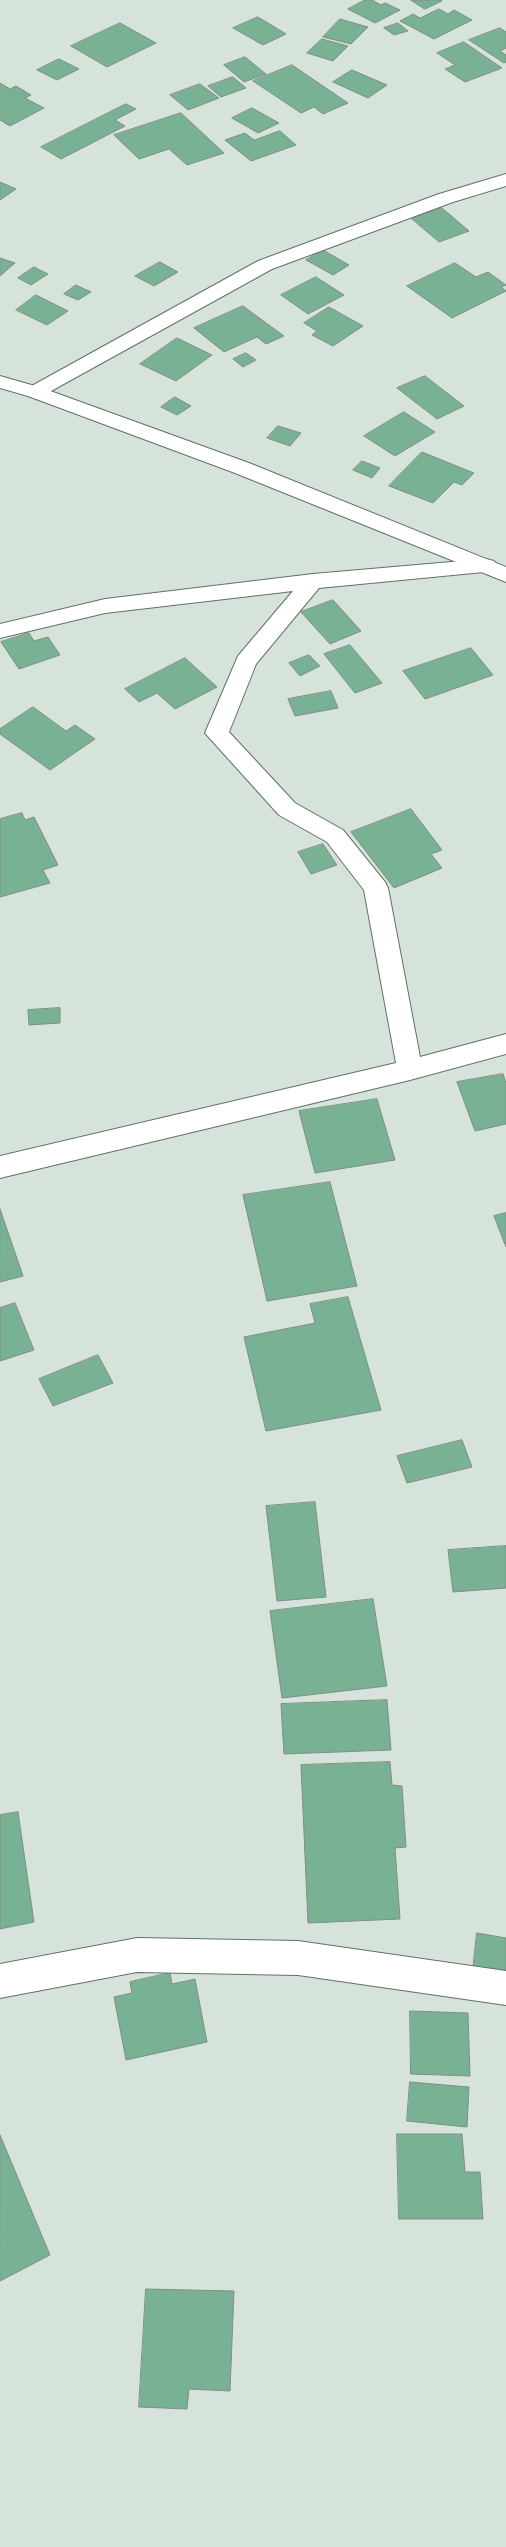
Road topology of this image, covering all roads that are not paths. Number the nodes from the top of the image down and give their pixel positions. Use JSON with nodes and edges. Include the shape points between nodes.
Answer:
{"nodes":[{"id":1,"x":506,"y":180,"type":"edge"},
{"id":2,"x":0,"y":382,"type":"edge"},
{"id":3,"x":35,"y":392,"type":"junction"},
{"id":4,"x":486,"y":566,"type":"junction"},
{"id":5,"x":506,"y":575,"type":"edge"},
{"id":6,"x":313,"y":581,"type":"junction"},
{"id":7,"x":0,"y":631,"type":"edge"},
{"id":8,"x":506,"y":1044,"type":"edge"},
{"id":9,"x":410,"y":1070,"type":"junction"},
{"id":10,"x":0,"y":1168,"type":"edge"},
{"id":11,"x":0,"y":1982,"type":"edge"},
{"id":12,"x":506,"y":1988,"type":"edge"}],
"edges":[{"from":1,"to":3,"type":"street","via":[[446,198],[265,264]]},
{"from":2,"to":3,"type":"street"},
{"from":3,"to":4,"type":"street","via":[[242,468]]},
{"from":4,"to":5,"type":"street"},
{"from":4,"to":6,"type":"street"},
{"from":6,"to":7,"type":"street","via":[[105,606]]},
{"from":6,"to":9,"type":"street","via":[[246,661],[216,733],[286,808],[335,836],[376,888]]},
{"from":8,"to":9,"type":"street"},
{"from":9,"to":10,"type":"street"},
{"from":11,"to":12,"type":"street","via":[[137,1955],[298,1958]]}]}
